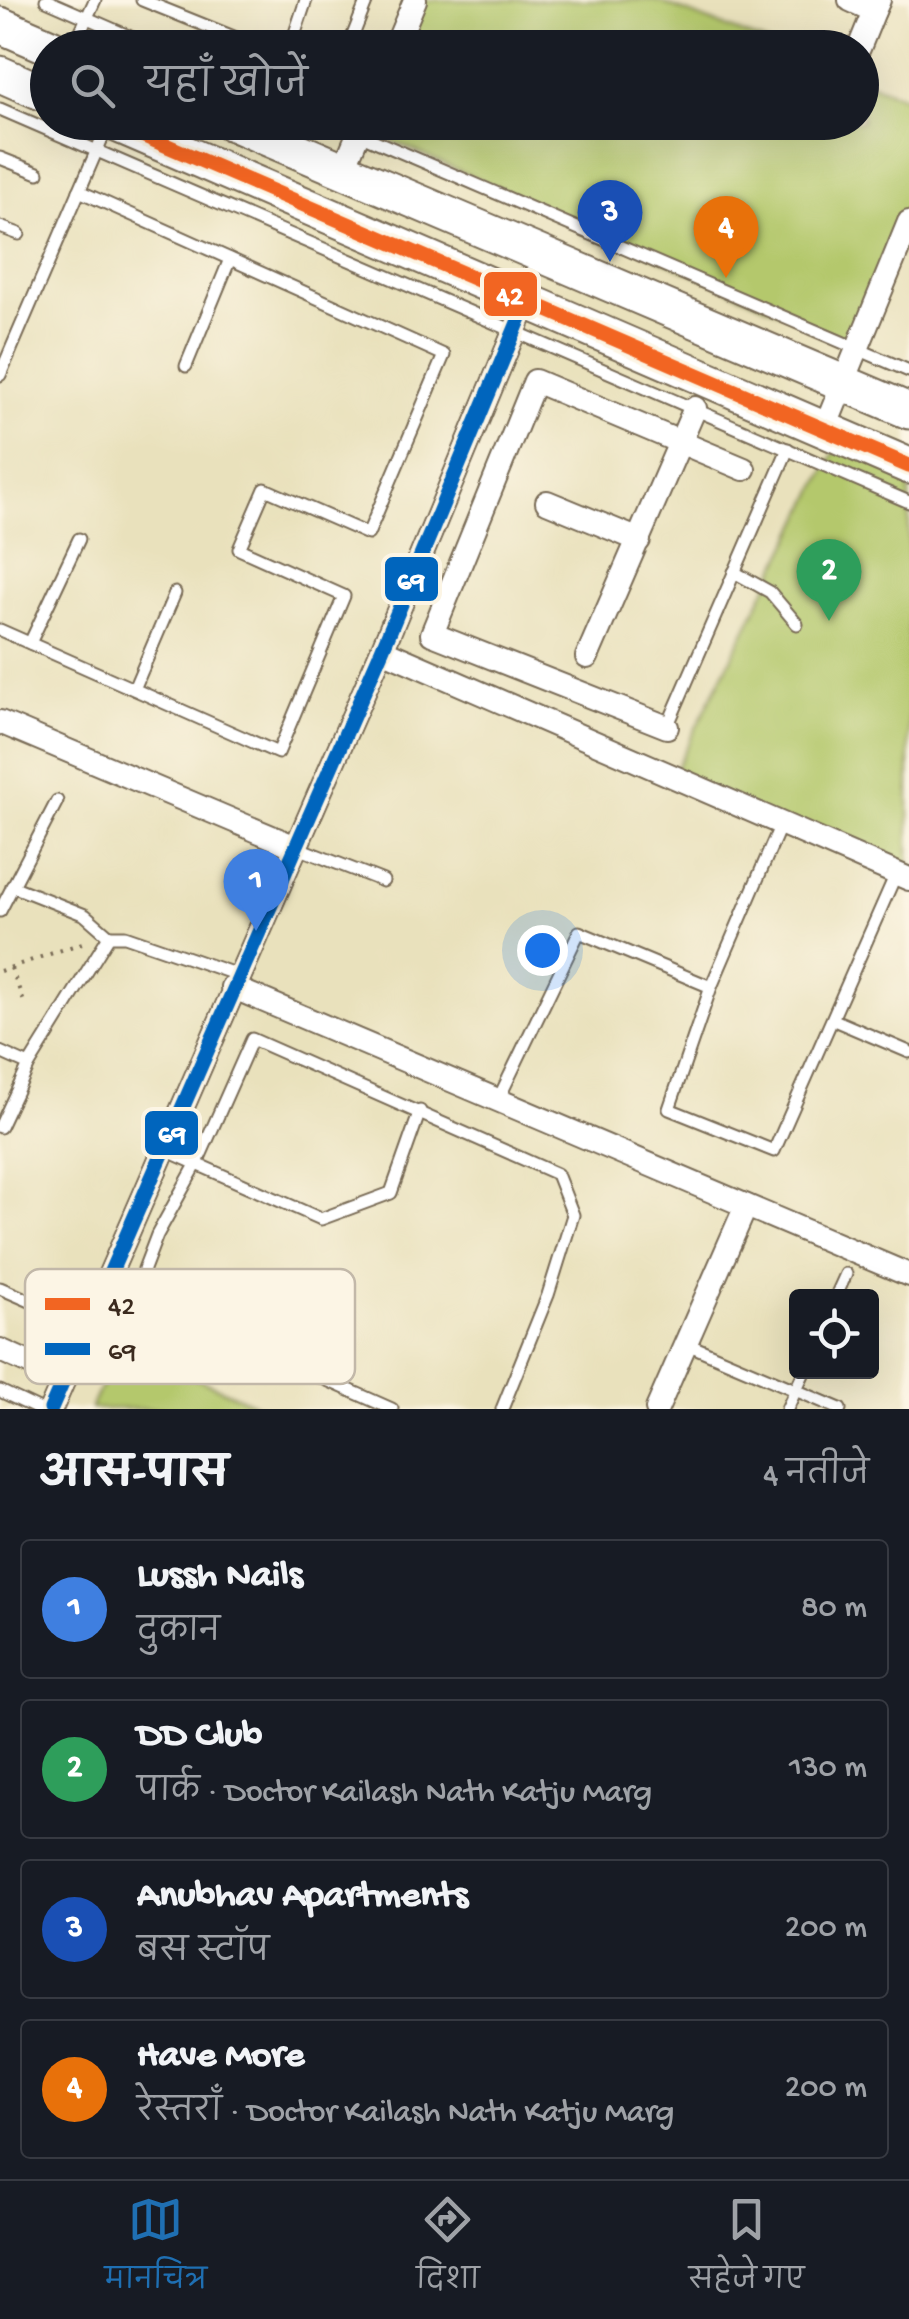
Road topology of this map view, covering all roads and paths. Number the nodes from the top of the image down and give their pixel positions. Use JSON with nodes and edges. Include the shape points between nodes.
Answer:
{"nodes":[{"id":1,"x":46,"y":0,"type":"edge"},
{"id":2,"x":96,"y":0,"type":"edge"},
{"id":3,"x":142,"y":0,"type":"edge"},
{"id":4,"x":306,"y":0,"type":"edge"},
{"id":5,"x":366,"y":0,"type":"edge"},
{"id":6,"x":415,"y":0,"type":"edge"},
{"id":7,"x":850,"y":0,"type":"edge"},
{"id":8,"x":877,"y":5,"type":"edge"},
{"id":9,"x":87,"y":18,"type":"junction"},
{"id":10,"x":0,"y":25,"type":"edge"},
{"id":11,"x":81,"y":30,"type":"edge"},
{"id":12,"x":115,"y":30,"type":"edge"},
{"id":13,"x":216,"y":30,"type":"edge"},
{"id":14,"x":296,"y":30,"type":"edge"},
{"id":15,"x":355,"y":30,"type":"edge"},
{"id":16,"x":402,"y":30,"type":"edge"},
{"id":17,"x":866,"y":30,"type":"edge"},
{"id":18,"x":30,"y":38,"type":"edge"},
{"id":19,"x":0,"y":74,"type":"edge"},
{"id":20,"x":30,"y":86,"type":"edge"},
{"id":21,"x":0,"y":109,"type":"edge"},
{"id":22,"x":30,"y":116,"type":"edge"},
{"id":23,"x":102,"y":140,"type":"edge"},
{"id":24,"x":124,"y":140,"type":"edge"},
{"id":25,"x":272,"y":140,"type":"edge"},
{"id":26,"x":356,"y":140,"type":"edge"},
{"id":27,"x":388,"y":140,"type":"edge"},
{"id":28,"x":0,"y":158,"type":"edge"},
{"id":29,"x":343,"y":170,"type":"junction"},
{"id":30,"x":38,"y":173,"type":"dead end"},
{"id":31,"x":80,"y":191,"type":"junction"},
{"id":32,"x":909,"y":222,"type":"edge"},
{"id":33,"x":0,"y":227,"type":"edge"},
{"id":34,"x":19,"y":234,"type":"dead end"},
{"id":35,"x":230,"y":259,"type":"junction"},
{"id":36,"x":521,"y":318,"type":"junction"},
{"id":37,"x":857,"y":349,"type":"junction"},
{"id":38,"x":186,"y":366,"type":"dead end"},
{"id":39,"x":909,"y":371,"type":"edge"},
{"id":40,"x":0,"y":376,"type":"edge"},
{"id":41,"x":844,"y":383,"type":"junction"},
{"id":42,"x":696,"y":408,"type":"junction"},
{"id":43,"x":909,"y":411,"type":"edge"},
{"id":44,"x":824,"y":430,"type":"junction"},
{"id":45,"x":681,"y":442,"type":"junction"},
{"id":46,"x":788,"y":449,"type":"junction"},
{"id":47,"x":909,"y":466,"type":"edge"},
{"id":48,"x":744,"y":469,"type":"dead end"},
{"id":49,"x":547,"y":502,"type":"dead end"},
{"id":50,"x":909,"y":502,"type":"edge"},
{"id":51,"x":80,"y":539,"type":"dead end"},
{"id":52,"x":639,"y":540,"type":"junction"},
{"id":53,"x":734,"y":572,"type":"junction"},
{"id":54,"x":175,"y":593,"type":"dead end"},
{"id":55,"x":796,"y":624,"type":"dead end"},
{"id":56,"x":0,"y":630,"type":"edge"},
{"id":57,"x":30,"y":643,"type":"junction"},
{"id":58,"x":382,"y":650,"type":"junction"},
{"id":59,"x":587,"y":657,"type":"dead end"},
{"id":60,"x":134,"y":689,"type":"junction"},
{"id":61,"x":0,"y":722,"type":"edge"},
{"id":62,"x":667,"y":727,"type":"joint"},
{"id":63,"x":57,"y":801,"type":"dead end"},
{"id":64,"x":781,"y":824,"type":"junction"},
{"id":65,"x":294,"y":846,"type":"junction"},
{"id":66,"x":903,"y":876,"type":"edge"},
{"id":67,"x":382,"y":881,"type":"dead end"},
{"id":68,"x":12,"y":886,"type":"junction"},
{"id":69,"x":0,"y":910,"type":"edge"},
{"id":70,"x":108,"y":936,"type":"junction"},
{"id":71,"x":65,"y":950,"type":"dead end"},
{"id":72,"x":11,"y":968,"type":"junction"},
{"id":73,"x":0,"y":971,"type":"edge"},
{"id":74,"x":235,"y":981,"type":"junction"},
{"id":75,"x":711,"y":987,"type":"junction"},
{"id":76,"x":26,"y":1007,"type":"dead end"},
{"id":77,"x":834,"y":1020,"type":"junction"},
{"id":78,"x":0,"y":1052,"type":"edge"},
{"id":79,"x":909,"y":1052,"type":"edge"},
{"id":80,"x":29,"y":1065,"type":"junction"},
{"id":81,"x":498,"y":1100,"type":"junction"},
{"id":82,"x":420,"y":1111,"type":"junction"},
{"id":83,"x":0,"y":1127,"type":"edge"},
{"id":84,"x":163,"y":1149,"type":"junction"},
{"id":85,"x":197,"y":1163,"type":"junction"},
{"id":86,"x":746,"y":1206,"type":"junction"},
{"id":87,"x":111,"y":1269,"type":"edge"},
{"id":88,"x":144,"y":1269,"type":"edge"},
{"id":89,"x":846,"y":1274,"type":"dead end"},
{"id":90,"x":909,"y":1275,"type":"edge"},
{"id":91,"x":0,"y":1288,"type":"edge"},
{"id":92,"x":839,"y":1289,"type":"edge"},
{"id":93,"x":25,"y":1299,"type":"edge"},
{"id":94,"x":687,"y":1344,"type":"junction"},
{"id":95,"x":0,"y":1350,"type":"edge"},
{"id":96,"x":25,"y":1361,"type":"edge"},
{"id":97,"x":800,"y":1379,"type":"edge"},
{"id":98,"x":62,"y":1384,"type":"edge"},
{"id":99,"x":336,"y":1384,"type":"edge"},
{"id":100,"x":0,"y":1390,"type":"edge"},
{"id":101,"x":795,"y":1390,"type":"junction"},
{"id":102,"x":38,"y":1409,"type":"edge"},
{"id":103,"x":51,"y":1409,"type":"edge"},
{"id":104,"x":392,"y":1409,"type":"edge"},
{"id":105,"x":502,"y":1409,"type":"edge"},
{"id":106,"x":657,"y":1409,"type":"edge"},
{"id":107,"x":787,"y":1409,"type":"edge"},
{"id":108,"x":840,"y":1409,"type":"edge"}],
"edges":[{"from":1,"to":9,"type":"lane"},
{"from":2,"to":9,"type":"lane"},
{"from":3,"to":13,"type":"lane"},
{"from":4,"to":14,"type":"lane"},
{"from":5,"to":15,"type":"lane"},
{"from":6,"to":16,"type":"street"},
{"from":7,"to":8,"type":"street"},
{"from":8,"to":17,"type":"street"},
{"from":9,"to":11,"type":"lane"},
{"from":9,"to":12,"type":"lane"},
{"from":10,"to":18,"type":"main road"},
{"from":19,"to":20,"type":"main road"},
{"from":21,"to":22,"type":"lane"},
{"from":23,"to":31,"type":"lane"},
{"from":24,"to":36,"type":"main road"},
{"from":25,"to":29,"type":"main road"},
{"from":26,"to":29,"type":"street"},
{"from":27,"to":37,"type":"lane"},
{"from":28,"to":30,"type":"lane"},
{"from":29,"to":41,"type":"main road"},
{"from":31,"to":35,"type":"lane"},
{"from":31,"to":40,"type":"lane"},
{"from":32,"to":37,"type":"street"},
{"from":33,"to":34,"type":"lane"},
{"from":35,"to":38,"type":"lane"},
{"from":35,"to":60,"type":"lane","via":[[444,355],[368,534],[265,488],[239,549],[344,596],[278,753]]},
{"from":36,"to":42,"type":"lane"},
{"from":36,"to":44,"type":"main road"},
{"from":36,"to":58,"type":"street"},
{"from":37,"to":39,"type":"lane"},
{"from":37,"to":41,"type":"street"},
{"from":41,"to":43,"type":"main road"},
{"from":41,"to":44,"type":"street"},
{"from":42,"to":45,"type":"street"},
{"from":42,"to":46,"type":"lane"},
{"from":44,"to":47,"type":"main road"},
{"from":45,"to":48,"type":"street"},
{"from":45,"to":52,"type":"street"},
{"from":45,"to":62,"type":"street","via":[[535,381],[432,634]]},
{"from":46,"to":50,"type":"lane"},
{"from":46,"to":53,"type":"lane"},
{"from":49,"to":52,"type":"street"},
{"from":51,"to":57,"type":"lane"},
{"from":52,"to":59,"type":"street"},
{"from":53,"to":55,"type":"lane","via":[[770,592]]},
{"from":53,"to":62,"type":"lane"},
{"from":54,"to":60,"type":"lane"},
{"from":56,"to":57,"type":"lane"},
{"from":57,"to":60,"type":"lane"},
{"from":58,"to":64,"type":"street"},
{"from":58,"to":65,"type":"street"},
{"from":61,"to":65,"type":"street"},
{"from":63,"to":68,"type":"lane"},
{"from":64,"to":66,"type":"street"},
{"from":64,"to":75,"type":"lane"},
{"from":65,"to":67,"type":"lane"},
{"from":65,"to":74,"type":"street"},
{"from":66,"to":77,"type":"lane"},
{"from":68,"to":69,"type":"lane"},
{"from":68,"to":70,"type":"lane","via":[[85,914]]},
{"from":70,"to":74,"type":"lane","via":[[125,936]]},
{"from":70,"to":80,"type":"lane"},
{"from":71,"to":72,"type":"path"},
{"from":72,"to":73,"type":"path"},
{"from":72,"to":76,"type":"path"},
{"from":74,"to":81,"type":"street"},
{"from":74,"to":84,"type":"street"},
{"from":75,"to":77,"type":"lane","via":[[669,1108],[774,1150]]},
{"from":75,"to":81,"type":"lane","via":[[579,932]]},
{"from":77,"to":79,"type":"lane"},
{"from":78,"to":80,"type":"lane"},
{"from":80,"to":83,"type":"lane"},
{"from":81,"to":86,"type":"street"},
{"from":82,"to":85,"type":"lane","via":[[391,1193],[321,1220]]},
{"from":82,"to":85,"type":"lane","via":[[252,1039]]},
{"from":82,"to":105,"type":"lane","via":[[558,1174],[571,1207],[548,1295]]},
{"from":84,"to":85,"type":"lane"},
{"from":84,"to":87,"type":"street"},
{"from":85,"to":88,"type":"lane"},
{"from":86,"to":90,"type":"street"},
{"from":86,"to":94,"type":"street"},
{"from":89,"to":92,"type":"lane"},
{"from":91,"to":93,"type":"lane"},
{"from":94,"to":101,"type":"lane"},
{"from":94,"to":106,"type":"street"},
{"from":95,"to":96,"type":"street"},
{"from":97,"to":101,"type":"lane"},
{"from":98,"to":103,"type":"street"},
{"from":99,"to":104,"type":"lane"},
{"from":100,"to":102,"type":"lane"},
{"from":101,"to":107,"type":"lane"},
{"from":101,"to":108,"type":"lane"}]}
